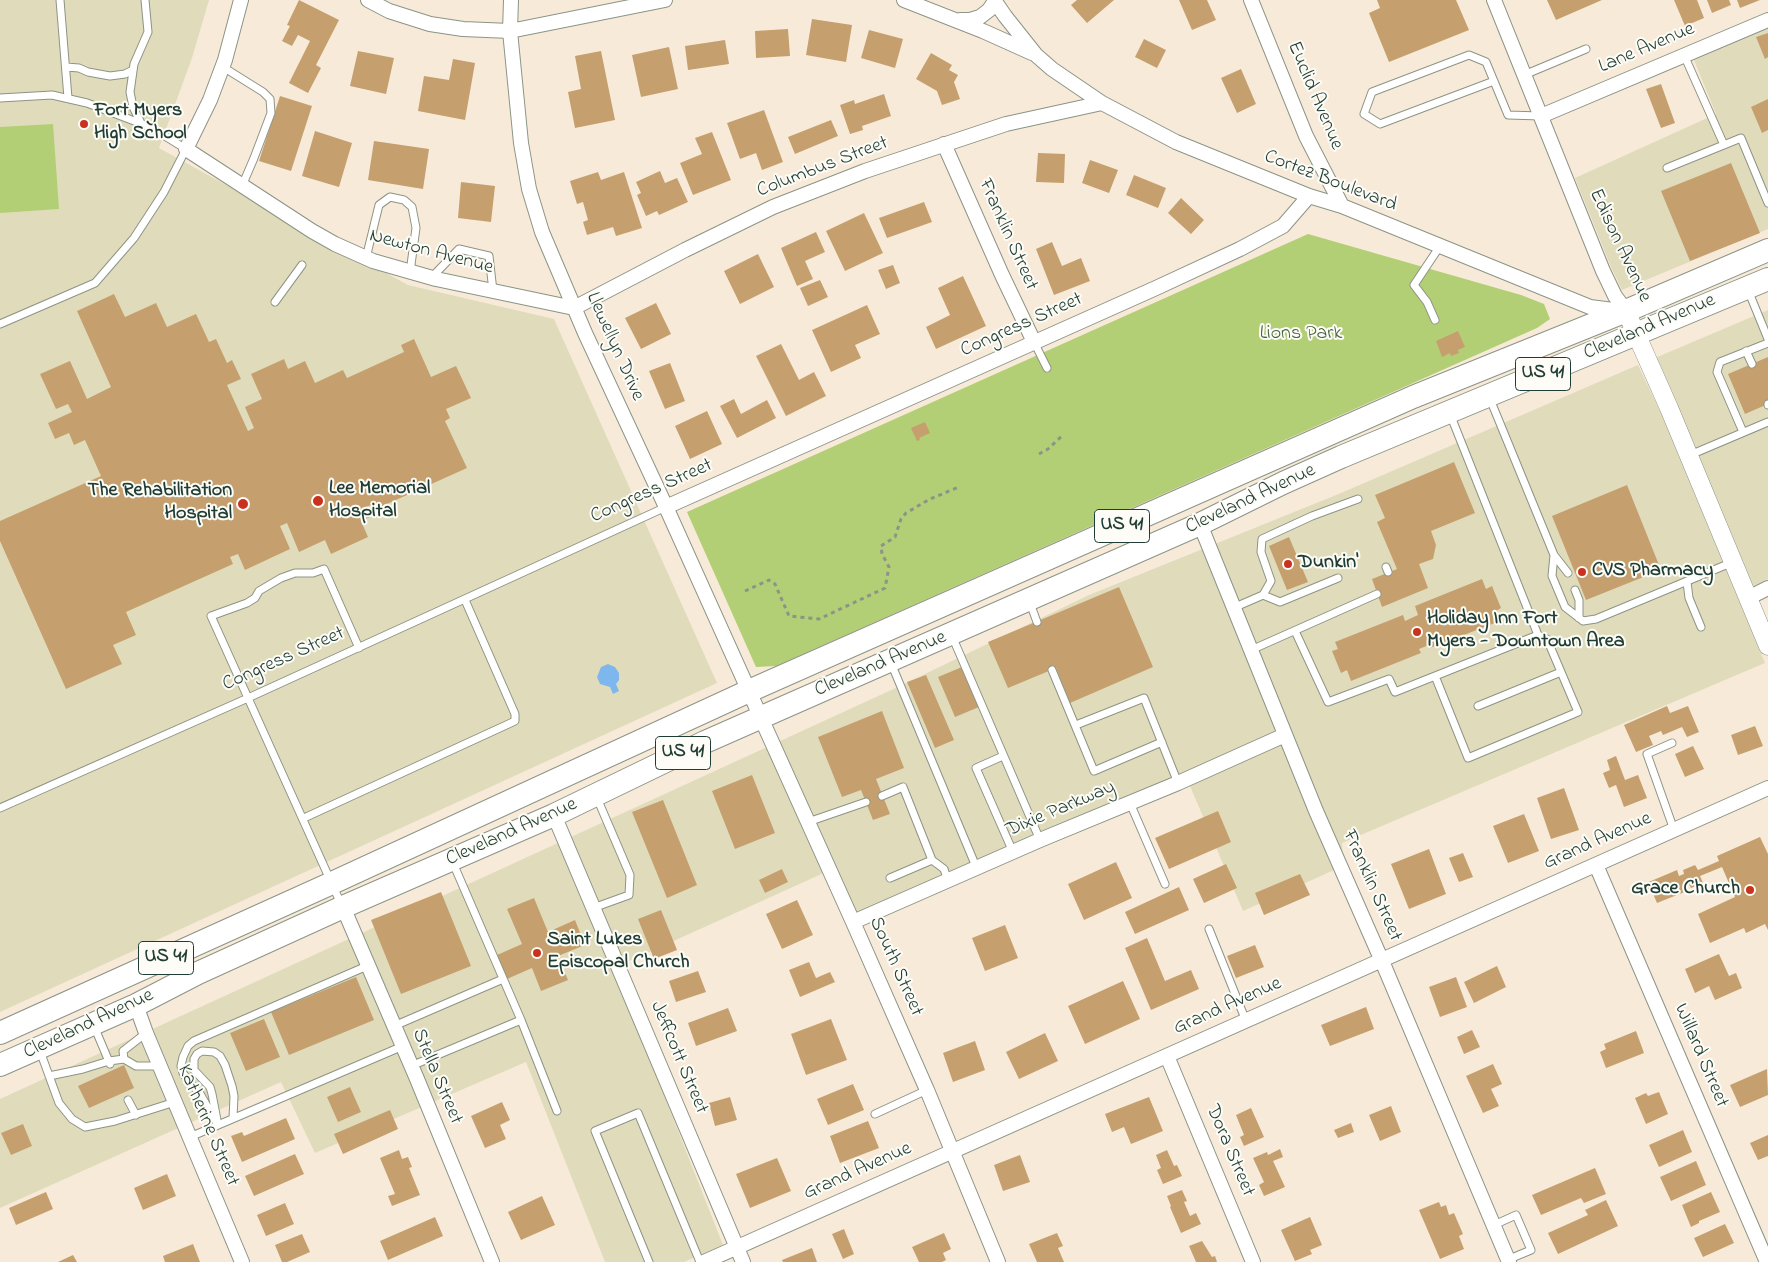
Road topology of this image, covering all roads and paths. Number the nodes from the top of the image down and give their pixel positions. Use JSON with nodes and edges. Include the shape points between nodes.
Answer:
{"nodes":[{"id":1,"x":60,"y":0,"type":"edge"},
{"id":2,"x":145,"y":0,"type":"edge"},
{"id":3,"x":241,"y":0,"type":"edge"},
{"id":4,"x":368,"y":0,"type":"edge"},
{"id":5,"x":511,"y":0,"type":"edge"},
{"id":6,"x":665,"y":0,"type":"edge"},
{"id":7,"x":904,"y":0,"type":"edge"},
{"id":8,"x":1252,"y":0,"type":"edge"},
{"id":9,"x":1494,"y":0,"type":"edge"},
{"id":10,"x":995,"y":1,"type":"edge"},
{"id":11,"x":956,"y":20,"type":"junction"},
{"id":12,"x":1768,"y":20,"type":"edge"},
{"id":13,"x":510,"y":31,"type":"junction"},
{"id":14,"x":1586,"y":49,"type":"dead end"},
{"id":15,"x":1036,"y":55,"type":"junction"},
{"id":16,"x":1684,"y":55,"type":"junction"},
{"id":17,"x":66,"y":67,"type":"junction"},
{"id":18,"x":223,"y":67,"type":"junction"},
{"id":19,"x":133,"y":70,"type":"junction"},
{"id":20,"x":1524,"y":75,"type":"junction"},
{"id":21,"x":1494,"y":82,"type":"junction"},
{"id":22,"x":0,"y":98,"type":"edge"},
{"id":23,"x":68,"y":98,"type":"junction"},
{"id":24,"x":1102,"y":103,"type":"junction"},
{"id":25,"x":1541,"y":116,"type":"junction"},
{"id":26,"x":141,"y":123,"type":"junction"},
{"id":27,"x":944,"y":144,"type":"junction"},
{"id":28,"x":1724,"y":145,"type":"junction"},
{"id":29,"x":186,"y":149,"type":"junction"},
{"id":30,"x":1667,"y":168,"type":"dead end"},
{"id":31,"x":242,"y":186,"type":"junction"},
{"id":32,"x":1309,"y":196,"type":"junction"},
{"id":33,"x":1768,"y":203,"type":"edge"},
{"id":34,"x":1342,"y":206,"type":"junction"},
{"id":35,"x":1440,"y":246,"type":"junction"},
{"id":36,"x":1768,"y":250,"type":"edge"},
{"id":37,"x":366,"y":258,"type":"junction"},
{"id":38,"x":302,"y":265,"type":"dead end"},
{"id":39,"x":410,"y":272,"type":"junction"},
{"id":40,"x":431,"y":278,"type":"junction"},
{"id":41,"x":1768,"y":279,"type":"edge"},
{"id":42,"x":1746,"y":288,"type":"junction"},
{"id":43,"x":493,"y":291,"type":"junction"},
{"id":44,"x":275,"y":302,"type":"dead end"},
{"id":45,"x":574,"y":308,"type":"junction"},
{"id":46,"x":1626,"y":311,"type":"junction"},
{"id":47,"x":1435,"y":320,"type":"dead end"},
{"id":48,"x":0,"y":324,"type":"edge"},
{"id":49,"x":1636,"y":335,"type":"junction"},
{"id":50,"x":1768,"y":341,"type":"edge"},
{"id":51,"x":1034,"y":342,"type":"junction"},
{"id":52,"x":1746,"y":352,"type":"junction"},
{"id":53,"x":1752,"y":364,"type":"dead end"},
{"id":54,"x":1047,"y":368,"type":"dead end"},
{"id":55,"x":1489,"y":396,"type":"junction"},
{"id":56,"x":1450,"y":412,"type":"junction"},
{"id":57,"x":1768,"y":422,"type":"edge"},
{"id":58,"x":1743,"y":432,"type":"junction"},
{"id":59,"x":1063,"y":435,"type":"dead end"},
{"id":60,"x":1039,"y":454,"type":"dead end"},
{"id":61,"x":1688,"y":456,"type":"junction"},
{"id":62,"x":1229,"y":478,"type":"junction"},
{"id":63,"x":959,"y":487,"type":"dead end"},
{"id":64,"x":1358,"y":499,"type":"dead end"},
{"id":65,"x":666,"y":507,"type":"junction"},
{"id":66,"x":1200,"y":524,"type":"junction"},
{"id":67,"x":1554,"y":555,"type":"junction"},
{"id":68,"x":1733,"y":562,"type":"junction"},
{"id":69,"x":1568,"y":573,"type":"dead end"},
{"id":70,"x":1338,"y":578,"type":"dead end"},
{"id":71,"x":1687,"y":582,"type":"junction"},
{"id":72,"x":1768,"y":588,"type":"edge"},
{"id":73,"x":1575,"y":590,"type":"dead end"},
{"id":74,"x":745,"y":591,"type":"dead end"},
{"id":75,"x":1378,"y":594,"type":"dead end"},
{"id":76,"x":1263,"y":596,"type":"junction"},
{"id":77,"x":1748,"y":598,"type":"junction"},
{"id":78,"x":465,"y":600,"type":"junction"},
{"id":79,"x":1028,"y":600,"type":"junction"},
{"id":80,"x":1233,"y":608,"type":"junction"},
{"id":81,"x":1579,"y":618,"type":"junction"},
{"id":82,"x":1037,"y":622,"type":"dead end"},
{"id":83,"x":1701,"y":627,"type":"dead end"},
{"id":84,"x":1295,"y":631,"type":"junction"},
{"id":85,"x":951,"y":635,"type":"junction"},
{"id":86,"x":1538,"y":635,"type":"junction"},
{"id":87,"x":1768,"y":646,"type":"edge"},
{"id":88,"x":358,"y":648,"type":"junction"},
{"id":89,"x":1251,"y":650,"type":"junction"},
{"id":90,"x":890,"y":660,"type":"junction"},
{"id":91,"x":1052,"y":670,"type":"dead end"},
{"id":92,"x":1561,"y":672,"type":"junction"},
{"id":93,"x":1435,"y":676,"type":"junction"},
{"id":94,"x":749,"y":691,"type":"junction"},
{"id":95,"x":248,"y":698,"type":"junction"},
{"id":96,"x":1478,"y":706,"type":"dead end"},
{"id":97,"x":761,"y":717,"type":"junction"},
{"id":98,"x":1076,"y":725,"type":"junction"},
{"id":99,"x":1285,"y":735,"type":"junction"},
{"id":100,"x":1162,"y":742,"type":"junction"},
{"id":101,"x":1672,"y":743,"type":"dead end"},
{"id":102,"x":1003,"y":756,"type":"junction"},
{"id":103,"x":1178,"y":783,"type":"junction"},
{"id":104,"x":1768,"y":788,"type":"edge"},
{"id":105,"x":596,"y":795,"type":"junction"},
{"id":106,"x":882,"y":796,"type":"dead end"},
{"id":107,"x":863,"y":803,"type":"dead end"},
{"id":108,"x":1130,"y":803,"type":"junction"},
{"id":109,"x":0,"y":808,"type":"edge"},
{"id":110,"x":554,"y":814,"type":"junction"},
{"id":111,"x":304,"y":818,"type":"junction"},
{"id":112,"x":808,"y":822,"type":"junction"},
{"id":113,"x":1674,"y":830,"type":"junction"},
{"id":114,"x":1040,"y":840,"type":"junction"},
{"id":115,"x":1013,"y":853,"type":"junction"},
{"id":116,"x":452,"y":860,"type":"junction"},
{"id":117,"x":932,"y":860,"type":"junction"},
{"id":118,"x":1596,"y":865,"type":"junction"},
{"id":119,"x":977,"y":869,"type":"junction"},
{"id":120,"x":890,"y":878,"type":"dead end"},
{"id":121,"x":948,"y":881,"type":"junction"},
{"id":122,"x":332,"y":883,"type":"junction"},
{"id":123,"x":1165,"y":884,"type":"dead end"},
{"id":124,"x":343,"y":907,"type":"junction"},
{"id":125,"x":593,"y":908,"type":"junction"},
{"id":126,"x":853,"y":922,"type":"junction"},
{"id":127,"x":1209,"y":928,"type":"dead end"},
{"id":128,"x":1382,"y":961,"type":"junction"},
{"id":129,"x":367,"y":966,"type":"junction"},
{"id":130,"x":503,"y":979,"type":"junction"},
{"id":131,"x":136,"y":1005,"type":"junction"},
{"id":132,"x":520,"y":1020,"type":"junction"},
{"id":133,"x":1246,"y":1021,"type":"junction"},
{"id":134,"x":93,"y":1023,"type":"junction"},
{"id":135,"x":394,"y":1026,"type":"junction"},
{"id":136,"x":0,"y":1033,"type":"edge"},
{"id":137,"x":146,"y":1033,"type":"junction"},
{"id":138,"x":403,"y":1046,"type":"junction"},
{"id":139,"x":39,"y":1048,"type":"junction"},
{"id":140,"x":1167,"y":1056,"type":"junction"},
{"id":141,"x":124,"y":1059,"type":"junction"},
{"id":142,"x":110,"y":1063,"type":"junction"},
{"id":143,"x":0,"y":1065,"type":"edge"},
{"id":144,"x":160,"y":1066,"type":"junction"},
{"id":145,"x":411,"y":1066,"type":"junction"},
{"id":146,"x":49,"y":1076,"type":"junction"},
{"id":147,"x":927,"y":1090,"type":"junction"},
{"id":148,"x":128,"y":1100,"type":"dead end"},
{"id":149,"x":175,"y":1102,"type":"junction"},
{"id":150,"x":557,"y":1111,"type":"dead end"},
{"id":151,"x":875,"y":1114,"type":"dead end"},
{"id":152,"x":136,"y":1115,"type":"junction"},
{"id":153,"x":233,"y":1118,"type":"junction"},
{"id":154,"x":218,"y":1125,"type":"junction"},
{"id":155,"x":190,"y":1137,"type":"junction"},
{"id":156,"x":953,"y":1152,"type":"junction"},
{"id":157,"x":1494,"y":1225,"type":"junction"},
{"id":158,"x":737,"y":1247,"type":"junction"},
{"id":159,"x":1507,"y":1261,"type":"edge"},
{"id":160,"x":242,"y":1262,"type":"edge"},
{"id":161,"x":492,"y":1262,"type":"edge"},
{"id":162,"x":650,"y":1262,"type":"edge"},
{"id":163,"x":700,"y":1262,"type":"edge"},
{"id":164,"x":704,"y":1262,"type":"edge"},
{"id":165,"x":743,"y":1262,"type":"edge"},
{"id":166,"x":998,"y":1262,"type":"edge"},
{"id":167,"x":1254,"y":1262,"type":"edge"},
{"id":168,"x":1767,"y":1262,"type":"edge"}],
"edges":[{"from":1,"to":17,"type":"lane"},
{"from":2,"to":19,"type":"lane","via":[[148,32]]},
{"from":3,"to":18,"type":"street"},
{"from":4,"to":13,"type":"street","via":[[389,11],[430,24]]},
{"from":5,"to":13,"type":"street","name":"Llewellyn Drive"},
{"from":6,"to":13,"type":"street"},
{"from":7,"to":11,"type":"street","name":"Cortez Boulevard"},
{"from":8,"to":34,"type":"street","name":"Euclid Avenue","via":[[1306,136]]},
{"from":9,"to":20,"type":"street","name":"Edison Avenue"},
{"from":10,"to":11,"type":"street","name":"Cortez Boulevard","via":[[980,17]]},
{"from":10,"to":15,"type":"street","name":"Cortez Boulevard"},
{"from":11,"to":15,"type":"street","name":"Cortez Boulevard"},
{"from":12,"to":16,"type":"street","name":"Lane Avenue"},
{"from":13,"to":45,"type":"street","name":"Llewellyn Drive","via":[[520,143],[529,189],[542,232]]},
{"from":14,"to":20,"type":"lane"},
{"from":15,"to":24,"type":"street","name":"Cortez Boulevard"},
{"from":16,"to":25,"type":"street","name":"Lane Avenue"},
{"from":16,"to":28,"type":"lane"},
{"from":17,"to":19,"type":"lane","via":[[110,76]]},
{"from":17,"to":23,"type":"lane"},
{"from":18,"to":29,"type":"street"},
{"from":18,"to":31,"type":"lane","via":[[270,99],[270,112]]},
{"from":19,"to":26,"type":"lane","via":[[130,92]]},
{"from":20,"to":25,"type":"street","name":"Edison Avenue"},
{"from":21,"to":21,"type":"lane","via":[[1486,62],[1470,55],[1372,92],[1364,114],[1380,124]]},
{"from":21,"to":25,"type":"lane","via":[[1508,116]]},
{"from":22,"to":23,"type":"lane","via":[[52,95]]},
{"from":23,"to":26,"type":"lane"},
{"from":24,"to":27,"type":"street","name":"Columbus Street","via":[[1006,124]]},
{"from":24,"to":32,"type":"street","name":"Cortez Boulevard","via":[[1176,142]]},
{"from":25,"to":46,"type":"street","name":"Edison Avenue","via":[[1602,271]]},
{"from":26,"to":29,"type":"lane"},
{"from":27,"to":45,"type":"street","name":"Columbus Street","via":[[773,207]]},
{"from":27,"to":51,"type":"street","name":"Franklin Street"},
{"from":28,"to":30,"type":"lane"},
{"from":28,"to":33,"type":"lane","via":[[1741,138]]},
{"from":29,"to":31,"type":"street","name":"Newton Avenue"},
{"from":29,"to":48,"type":"lane","via":[[164,192],[134,238],[94,283]]},
{"from":31,"to":37,"type":"street","name":"Newton Avenue","via":[[312,231]]},
{"from":32,"to":34,"type":"street","name":"Cortez Boulevard"},
{"from":32,"to":51,"type":"street","name":"Congress Street","via":[[1283,226],[1240,249]]},
{"from":34,"to":35,"type":"street","name":"Cortez Boulevard"},
{"from":35,"to":46,"type":"street","name":"Cortez Boulevard","via":[[1590,307]]},
{"from":35,"to":47,"type":"lane","via":[[1414,285]]},
{"from":36,"to":46,"type":"main road","name":"Cleveland Avenue","number":"US 41"},
{"from":37,"to":39,"type":"street","name":"Newton Avenue"},
{"from":37,"to":39,"type":"lane","via":[[379,206],[390,197],[404,200],[412,207],[416,228]]},
{"from":38,"to":44,"type":"lane"},
{"from":39,"to":40,"type":"street","name":"Newton Avenue"},
{"from":40,"to":43,"type":"street","name":"Newton Avenue"},
{"from":40,"to":43,"type":"lane","via":[[459,249],[489,256]]},
{"from":41,"to":42,"type":"main road","name":"Cleveland Avenue","number":"US 41"},
{"from":42,"to":49,"type":"main road","name":"Cleveland Avenue","number":"US 41"},
{"from":42,"to":50,"type":"lane"},
{"from":43,"to":45,"type":"street","name":"Newton Avenue"},
{"from":45,"to":65,"type":"street","name":"Llewellyn Drive"},
{"from":46,"to":49,"type":"street","name":"Edison Avenue"},
{"from":46,"to":62,"type":"main road","name":"Cleveland Avenue","number":"US 41","via":[[1412,397]]},
{"from":49,"to":55,"type":"main road","name":"Cleveland Avenue","number":"US 41"},
{"from":49,"to":61,"type":"street","name":"Edison Avenue"},
{"from":50,"to":52,"type":"lane"},
{"from":51,"to":54,"type":"lane"},
{"from":51,"to":65,"type":"street","name":"Congress Street"},
{"from":52,"to":53,"type":"lane"},
{"from":52,"to":58,"type":"lane","via":[[1720,362],[1717,372]]},
{"from":55,"to":56,"type":"main road","name":"Cleveland Avenue","number":"US 41"},
{"from":55,"to":67,"type":"lane"},
{"from":56,"to":66,"type":"main road","name":"Cleveland Avenue","number":"US 41","via":[[1341,457]]},
{"from":56,"to":86,"type":"lane"},
{"from":57,"to":58,"type":"lane"},
{"from":58,"to":61,"type":"lane"},
{"from":59,"to":60,"type":"path"},
{"from":61,"to":68,"type":"street","name":"Edison Avenue"},
{"from":62,"to":66,"type":"main road"},
{"from":62,"to":94,"type":"main road","name":"Cleveland Avenue","number":"US 41"},
{"from":63,"to":74,"type":"path","via":[[906,512],[895,537],[882,546],[882,554],[889,567],[885,588],[819,619],[789,616],[775,584],[769,580]]},
{"from":64,"to":76,"type":"lane","via":[[1262,539],[1261,552],[1271,580]]},
{"from":65,"to":78,"type":"lane","name":"Congress Street"},
{"from":65,"to":94,"type":"street","name":"Llewellyn Drive"},
{"from":66,"to":79,"type":"main road","name":"Cleveland Avenue","number":"US 41"},
{"from":66,"to":80,"type":"street","name":"Franklin Street"},
{"from":67,"to":69,"type":"lane"},
{"from":67,"to":81,"type":"lane","via":[[1552,576],[1564,607]]},
{"from":68,"to":71,"type":"lane"},
{"from":68,"to":77,"type":"street","name":"Edison Avenue"},
{"from":70,"to":76,"type":"lane","via":[[1280,602]]},
{"from":71,"to":81,"type":"lane","via":[[1596,618]]},
{"from":71,"to":83,"type":"lane","via":[[1689,598]]},
{"from":72,"to":77,"type":"street"},
{"from":73,"to":81,"type":"lane","via":[[1579,600]]},
{"from":75,"to":84,"type":"lane"},
{"from":76,"to":80,"type":"lane"},
{"from":77,"to":87,"type":"street","name":"Edison Avenue"},
{"from":78,"to":88,"type":"lane","name":"Congress Street"},
{"from":78,"to":111,"type":"lane","via":[[515,714],[515,721]]},
{"from":79,"to":82,"type":"lane"},
{"from":79,"to":85,"type":"main road","name":"Cleveland Avenue","number":"US 41"},
{"from":80,"to":89,"type":"street","name":"Franklin Street"},
{"from":84,"to":89,"type":"lane"},
{"from":84,"to":93,"type":"lane","via":[[1328,702],[1389,679],[1396,692]]},
{"from":85,"to":90,"type":"main road","name":"Cleveland Avenue","number":"US 41"},
{"from":85,"to":102,"type":"lane"},
{"from":86,"to":92,"type":"lane","via":[[1547,640]]},
{"from":86,"to":93,"type":"lane"},
{"from":88,"to":95,"type":"lane","name":"Congress Street"},
{"from":88,"to":95,"type":"lane","via":[[324,569],[281,578],[247,603],[211,616]]},
{"from":89,"to":99,"type":"street","name":"Franklin Street"},
{"from":90,"to":97,"type":"main road","name":"Cleveland Avenue","number":"US 41"},
{"from":90,"to":119,"type":"lane"},
{"from":91,"to":98,"type":"lane"},
{"from":92,"to":93,"type":"lane","via":[[1578,712],[1468,758]]},
{"from":92,"to":96,"type":"lane"},
{"from":94,"to":97,"type":"street","name":"South Street"},
{"from":94,"to":122,"type":"main road","name":"Cleveland Avenue","number":"US 41"},
{"from":95,"to":109,"type":"lane","name":"Congress Street"},
{"from":95,"to":111,"type":"lane"},
{"from":97,"to":105,"type":"main road","name":"Cleveland Avenue","number":"US 41"},
{"from":97,"to":112,"type":"street","name":"South Street"},
{"from":98,"to":100,"type":"lane","via":[[1144,698]]},
{"from":98,"to":100,"type":"lane","via":[[1094,771]]},
{"from":99,"to":103,"type":"street","name":"Dixie Parkway"},
{"from":99,"to":128,"type":"street","name":"Franklin Street"},
{"from":100,"to":103,"type":"lane"},
{"from":101,"to":113,"type":"lane","via":[[1647,754]]},
{"from":102,"to":114,"type":"lane"},
{"from":102,"to":115,"type":"lane","via":[[976,768]]},
{"from":103,"to":108,"type":"street","name":"Dixie Parkway"},
{"from":104,"to":113,"type":"street","name":"Grand Avenue"},
{"from":105,"to":110,"type":"main road","name":"Cleveland Avenue","number":"US 41"},
{"from":105,"to":125,"type":"lane","via":[[630,875],[629,895]]},
{"from":106,"to":117,"type":"lane","via":[[903,787]]},
{"from":107,"to":112,"type":"lane"},
{"from":108,"to":114,"type":"street","name":"Dixie Parkway"},
{"from":108,"to":123,"type":"lane"},
{"from":110,"to":116,"type":"main road","name":"Cleveland Avenue","number":"US 41"},
{"from":110,"to":125,"type":"street","name":"Jeffcott Street"},
{"from":111,"to":122,"type":"lane"},
{"from":112,"to":126,"type":"street","name":"South Street"},
{"from":113,"to":118,"type":"street","name":"Grand Avenue"},
{"from":114,"to":115,"type":"street","name":"Dixie Parkway"},
{"from":115,"to":119,"type":"street","name":"Dixie Parkway"},
{"from":116,"to":124,"type":"main road","name":"Cleveland Avenue","number":"US 41"},
{"from":116,"to":130,"type":"lane"},
{"from":117,"to":120,"type":"lane"},
{"from":117,"to":121,"type":"lane","via":[[944,869]]},
{"from":118,"to":128,"type":"street","name":"Grand Avenue"},
{"from":118,"to":168,"type":"street","name":"Willard Street"},
{"from":119,"to":121,"type":"street","name":"Dixie Parkway"},
{"from":121,"to":126,"type":"street","name":"Dixie Parkway"},
{"from":122,"to":124,"type":"lane"},
{"from":122,"to":136,"type":"main road","name":"Cleveland Avenue","number":"US 41"},
{"from":124,"to":129,"type":"street","name":"Stella Street"},
{"from":124,"to":131,"type":"main road","name":"Cleveland Avenue","number":"US 41","via":[[198,972]]},
{"from":125,"to":158,"type":"street","name":"Jeffcott Street"},
{"from":126,"to":147,"type":"street","name":"South Street"},
{"from":127,"to":133,"type":"lane"},
{"from":128,"to":133,"type":"street","name":"Grand Avenue"},
{"from":128,"to":157,"type":"street","name":"Franklin Street"},
{"from":129,"to":135,"type":"street","name":"Stella Street"},
{"from":129,"to":154,"type":"lane","via":[[188,1046],[182,1057],[183,1073],[200,1092]]},
{"from":130,"to":132,"type":"lane"},
{"from":130,"to":135,"type":"lane"},
{"from":131,"to":134,"type":"main road","name":"Cleveland Avenue","number":"US 41"},
{"from":131,"to":137,"type":"street","name":"Katherine Street"},
{"from":132,"to":145,"type":"lane"},
{"from":132,"to":150,"type":"lane"},
{"from":133,"to":140,"type":"street","name":"Grand Avenue"},
{"from":134,"to":139,"type":"main road","name":"Cleveland Avenue","number":"US 41"},
{"from":134,"to":142,"type":"lane"},
{"from":135,"to":138,"type":"street","name":"Stella Street"},
{"from":137,"to":141,"type":"lane","via":[[123,1051]]},
{"from":137,"to":144,"type":"street","name":"Katherine Street"},
{"from":138,"to":145,"type":"street","name":"Stella Street"},
{"from":138,"to":153,"type":"lane"},
{"from":139,"to":143,"type":"main road","name":"Cleveland Avenue","number":"US 41"},
{"from":139,"to":146,"type":"lane"},
{"from":140,"to":156,"type":"street","name":"Grand Avenue"},
{"from":140,"to":167,"type":"street","name":"Dora Street"},
{"from":141,"to":142,"type":"lane"},
{"from":141,"to":144,"type":"lane","via":[[136,1066]]},
{"from":142,"to":146,"type":"lane"},
{"from":144,"to":149,"type":"street","name":"Katherine Street"},
{"from":145,"to":161,"type":"street","name":"Stella Street"},
{"from":146,"to":152,"type":"lane","via":[[59,1103],[72,1119],[85,1127]]},
{"from":147,"to":151,"type":"lane"},
{"from":147,"to":156,"type":"street","name":"South Street"},
{"from":148,"to":152,"type":"lane"},
{"from":149,"to":152,"type":"lane"},
{"from":149,"to":155,"type":"street","name":"Katherine Street"},
{"from":153,"to":154,"type":"lane"},
{"from":153,"to":154,"type":"lane","via":[[234,1096],[225,1066],[214,1052],[202,1051],[194,1059],[194,1070],[212,1094]]},
{"from":154,"to":155,"type":"lane"},
{"from":155,"to":160,"type":"street","name":"Katherine Street"},
{"from":156,"to":158,"type":"street","name":"Grand Avenue"},
{"from":156,"to":166,"type":"street","name":"South Street"},
{"from":157,"to":159,"type":"street","name":"Franklin Street"},
{"from":157,"to":159,"type":"lane","via":[[1516,1214],[1531,1250]]},
{"from":158,"to":164,"type":"street","name":"Grand Avenue"},
{"from":158,"to":165,"type":"street","name":"Jeffcott Street"},
{"from":162,"to":163,"type":"lane","via":[[595,1132],[638,1113]]}]}
